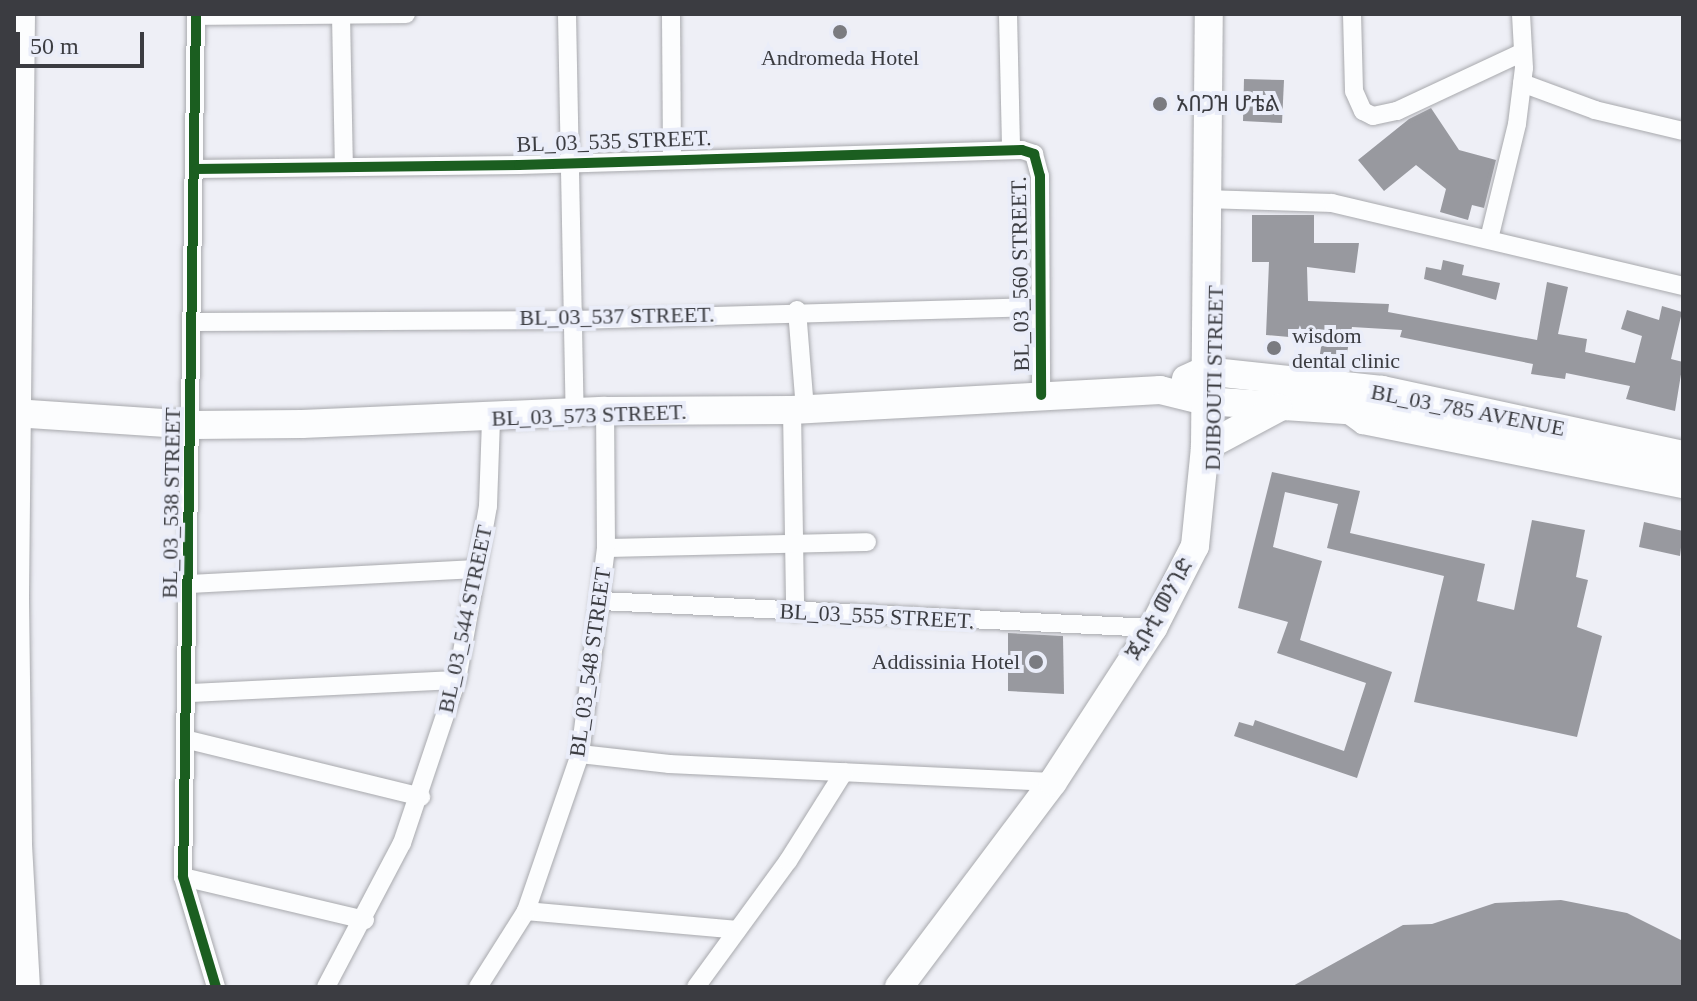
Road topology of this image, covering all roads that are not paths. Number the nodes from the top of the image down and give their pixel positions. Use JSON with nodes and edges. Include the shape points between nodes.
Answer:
{"nodes":[{"id":1,"x":21,"y":14,"type":"edge"},
{"id":2,"x":406,"y":14,"type":"edge"},
{"id":3,"x":567,"y":14,"type":"edge"},
{"id":4,"x":671,"y":14,"type":"edge"},
{"id":5,"x":1008,"y":14,"type":"edge"},
{"id":6,"x":1209,"y":14,"type":"edge"},
{"id":7,"x":1223,"y":14,"type":"edge"},
{"id":8,"x":1352,"y":14,"type":"edge"},
{"id":9,"x":1521,"y":14,"type":"edge"},
{"id":10,"x":196,"y":15,"type":"edge"},
{"id":11,"x":341,"y":15,"type":"edge"},
{"id":12,"x":1523,"y":52,"type":"junction"},
{"id":13,"x":18,"y":54,"type":"edge"},
{"id":14,"x":1522,"y":83,"type":"junction"},
{"id":15,"x":1683,"y":131,"type":"edge"},
{"id":16,"x":1011,"y":148,"type":"junction"},
{"id":17,"x":1034,"y":154,"type":"joint"},
{"id":18,"x":672,"y":158,"type":"junction"},
{"id":19,"x":573,"y":162,"type":"junction"},
{"id":20,"x":344,"y":167,"type":"junction"},
{"id":21,"x":196,"y":169,"type":"junction"},
{"id":22,"x":1211,"y":199,"type":"junction"},
{"id":23,"x":1489,"y":239,"type":"junction"},
{"id":24,"x":1683,"y":286,"type":"edge"},
{"id":25,"x":1039,"y":307,"type":"junction"},
{"id":26,"x":797,"y":310,"type":"junction"},
{"id":27,"x":574,"y":320,"type":"junction"},
{"id":28,"x":195,"y":322,"type":"junction"},
{"id":29,"x":16,"y":350,"type":"edge"},
{"id":30,"x":1209,"y":354,"type":"junction"},
{"id":31,"x":1160,"y":390,"type":"junction"},
{"id":32,"x":1041,"y":395,"type":"junction"},
{"id":33,"x":1211,"y":401,"type":"junction"},
{"id":34,"x":1286,"y":404,"type":"junction"},
{"id":35,"x":1338,"y":407,"type":"junction"},
{"id":36,"x":798,"y":410,"type":"junction"},
{"id":37,"x":605,"y":411,"type":"junction"},
{"id":38,"x":16,"y":413,"type":"edge"},
{"id":39,"x":575,"y":413,"type":"junction"},
{"id":40,"x":491,"y":418,"type":"junction"},
{"id":41,"x":193,"y":425,"type":"junction"},
{"id":42,"x":1211,"y":443,"type":"junction"},
{"id":43,"x":1683,"y":455,"type":"edge"},
{"id":44,"x":1683,"y":475,"type":"edge"},
{"id":45,"x":1683,"y":489,"type":"edge"},
{"id":46,"x":867,"y":542,"type":"dead end"},
{"id":47,"x":795,"y":544,"type":"junction"},
{"id":48,"x":606,"y":548,"type":"junction"},
{"id":49,"x":477,"y":569,"type":"junction"},
{"id":50,"x":189,"y":584,"type":"junction"},
{"id":51,"x":601,"y":601,"type":"junction"},
{"id":52,"x":795,"y":612,"type":"junction"},
{"id":53,"x":1153,"y":628,"type":"junction"},
{"id":54,"x":457,"y":680,"type":"junction"},
{"id":55,"x":190,"y":693,"type":"junction"},
{"id":56,"x":188,"y":740,"type":"junction"},
{"id":57,"x":16,"y":747,"type":"edge"},
{"id":58,"x":580,"y":754,"type":"junction"},
{"id":59,"x":844,"y":772,"type":"junction"},
{"id":60,"x":1053,"y":782,"type":"junction"},
{"id":61,"x":421,"y":797,"type":"junction"},
{"id":62,"x":183,"y":877,"type":"junction"},
{"id":63,"x":526,"y":911,"type":"junction"},
{"id":64,"x":365,"y":920,"type":"junction"},
{"id":65,"x":737,"y":930,"type":"junction"},
{"id":66,"x":21,"y":974,"type":"edge"},
{"id":67,"x":216,"y":987,"type":"edge"},
{"id":68,"x":326,"y":987,"type":"edge"},
{"id":69,"x":478,"y":987,"type":"edge"},
{"id":70,"x":696,"y":987,"type":"edge"},
{"id":71,"x":899,"y":987,"type":"edge"},
{"id":72,"x":910,"y":987,"type":"edge"}],
"edges":[{"from":1,"to":13,"type":"main road"},
{"from":2,"to":11,"type":"street"},
{"from":3,"to":19,"type":"street"},
{"from":4,"to":18,"type":"street"},
{"from":5,"to":16,"type":"street","name":"BL_03_560 STREET."},
{"from":6,"to":22,"type":"main road"},
{"from":7,"to":22,"type":"main road","name":"DJIBOUTI STREET"},
{"from":8,"to":12,"type":"street","via":[[1354,91],[1363,111],[1373,116],[1397,111]]},
{"from":9,"to":12,"type":"street"},
{"from":10,"to":11,"type":"street"},
{"from":10,"to":21,"type":"street","name":"BL_03_538 STREET"},
{"from":11,"to":20,"type":"street"},
{"from":12,"to":14,"type":"street"},
{"from":13,"to":29,"type":"main road"},
{"from":14,"to":15,"type":"street","via":[[1595,110]]},
{"from":14,"to":23,"type":"street"},
{"from":16,"to":17,"type":"street","name":"BL_03_535 STREET."},
{"from":16,"to":18,"type":"street","name":"BL_03_535 STREET."},
{"from":17,"to":25,"type":"street","name":"BL_03_560 STREET.","via":[[1040,176]]},
{"from":18,"to":19,"type":"street","name":"BL_03_535 STREET."},
{"from":19,"to":20,"type":"street","name":"BL_03_535 STREET."},
{"from":19,"to":27,"type":"street"},
{"from":20,"to":21,"type":"street","name":"BL_03_535 STREET."},
{"from":21,"to":28,"type":"street","name":"BL_03_538 STREET"},
{"from":22,"to":23,"type":"street","via":[[1332,203]]},
{"from":22,"to":30,"type":"main road","name":"DJIBOUTI STREET"},
{"from":23,"to":24,"type":"street"},
{"from":25,"to":26,"type":"street","name":"BL_03_537 STREET."},
{"from":25,"to":32,"type":"street","name":"BL_03_560 STREET."},
{"from":26,"to":27,"type":"street","name":"BL_03_537 STREET."},
{"from":26,"to":36,"type":"street"},
{"from":27,"to":28,"type":"street","name":"BL_03_537 STREET."},
{"from":27,"to":39,"type":"street"},
{"from":28,"to":41,"type":"street","name":"BL_03_538 STREET"},
{"from":29,"to":38,"type":"main road"},
{"from":30,"to":31,"type":"main road"},
{"from":30,"to":33,"type":"main road","name":"ጂቡቲ መንገድ"},
{"from":30,"to":43,"type":"main road","name":"BL_03_785 AVENUE","via":[[1265,378],[1403,393]]},
{"from":31,"to":32,"type":"main road","name":"BL_03_573 STREET."},
{"from":31,"to":33,"type":"main road","name":"BL_03_785 AVENUE"},
{"from":32,"to":36,"type":"main road","name":"BL_03_573 STREET."},
{"from":33,"to":34,"type":"main road","name":"BL_03_785 AVENUE"},
{"from":33,"to":42,"type":"main road","name":"ጂቡቲ መንገድ"},
{"from":34,"to":35,"type":"main road","name":"BL_03_785 AVENUE"},
{"from":34,"to":42,"type":"main road"},
{"from":35,"to":44,"type":"main road","name":"BL_03_785 AVENUE","via":[[1406,414]]},
{"from":35,"to":45,"type":"street","via":[[1362,425]]},
{"from":36,"to":37,"type":"main road","name":"BL_03_573 STREET."},
{"from":36,"to":47,"type":"street"},
{"from":37,"to":39,"type":"main road","name":"BL_03_573 STREET."},
{"from":37,"to":48,"type":"street","name":"BL_03_548 STREET"},
{"from":38,"to":41,"type":"main road","name":"BL_03_573 STREET."},
{"from":38,"to":57,"type":"main road"},
{"from":39,"to":40,"type":"main road","name":"BL_03_573 STREET."},
{"from":40,"to":41,"type":"main road","name":"BL_03_573 STREET."},
{"from":40,"to":49,"type":"street","name":"BL_03_544 STREET","via":[[489,491]]},
{"from":41,"to":50,"type":"street","name":"BL_03_538 STREET"},
{"from":42,"to":53,"type":"main road","name":"ጂቡቲ መንገድ","via":[[1195,546]]},
{"from":42,"to":72,"type":"main road","name":"DJIBOUTI STREET","via":[[1209,516],[1194,573],[1142,665],[1067,777]]},
{"from":46,"to":47,"type":"street"},
{"from":47,"to":48,"type":"street"},
{"from":47,"to":52,"type":"street"},
{"from":48,"to":51,"type":"street","name":"BL_03_548 STREET"},
{"from":49,"to":50,"type":"street"},
{"from":49,"to":54,"type":"street","name":"BL_03_544 STREET"},
{"from":50,"to":55,"type":"street","name":"BL_03_538 STREET"},
{"from":51,"to":52,"type":"street","name":"BL_03_555 STREET."},
{"from":51,"to":58,"type":"street","name":"BL_03_548 STREET"},
{"from":52,"to":53,"type":"street","name":"BL_03_555 STREET."},
{"from":53,"to":60,"type":"main road","name":"ጂቡቲ መንገድ"},
{"from":54,"to":55,"type":"street"},
{"from":54,"to":61,"type":"street","name":"BL_03_544 STREET"},
{"from":55,"to":56,"type":"street","name":"BL_03_538 STREET"},
{"from":56,"to":61,"type":"street"},
{"from":56,"to":62,"type":"street","name":"BL_03_538 STREET"},
{"from":57,"to":66,"type":"main road"},
{"from":58,"to":59,"type":"street"},
{"from":58,"to":63,"type":"street","name":"BL_03_548 STREET"},
{"from":59,"to":60,"type":"street"},
{"from":59,"to":65,"type":"street"},
{"from":60,"to":71,"type":"main road","name":"ጂቡቲ መንገድ"},
{"from":61,"to":64,"type":"street","name":"BL_03_544 STREET"},
{"from":62,"to":64,"type":"street"},
{"from":62,"to":67,"type":"street","name":"BL_03_538 STREET"},
{"from":63,"to":65,"type":"street"},
{"from":63,"to":69,"type":"street","name":"BL_03_548 STREET"},
{"from":64,"to":68,"type":"street","name":"BL_03_544 STREET"},
{"from":65,"to":70,"type":"street"}]}
